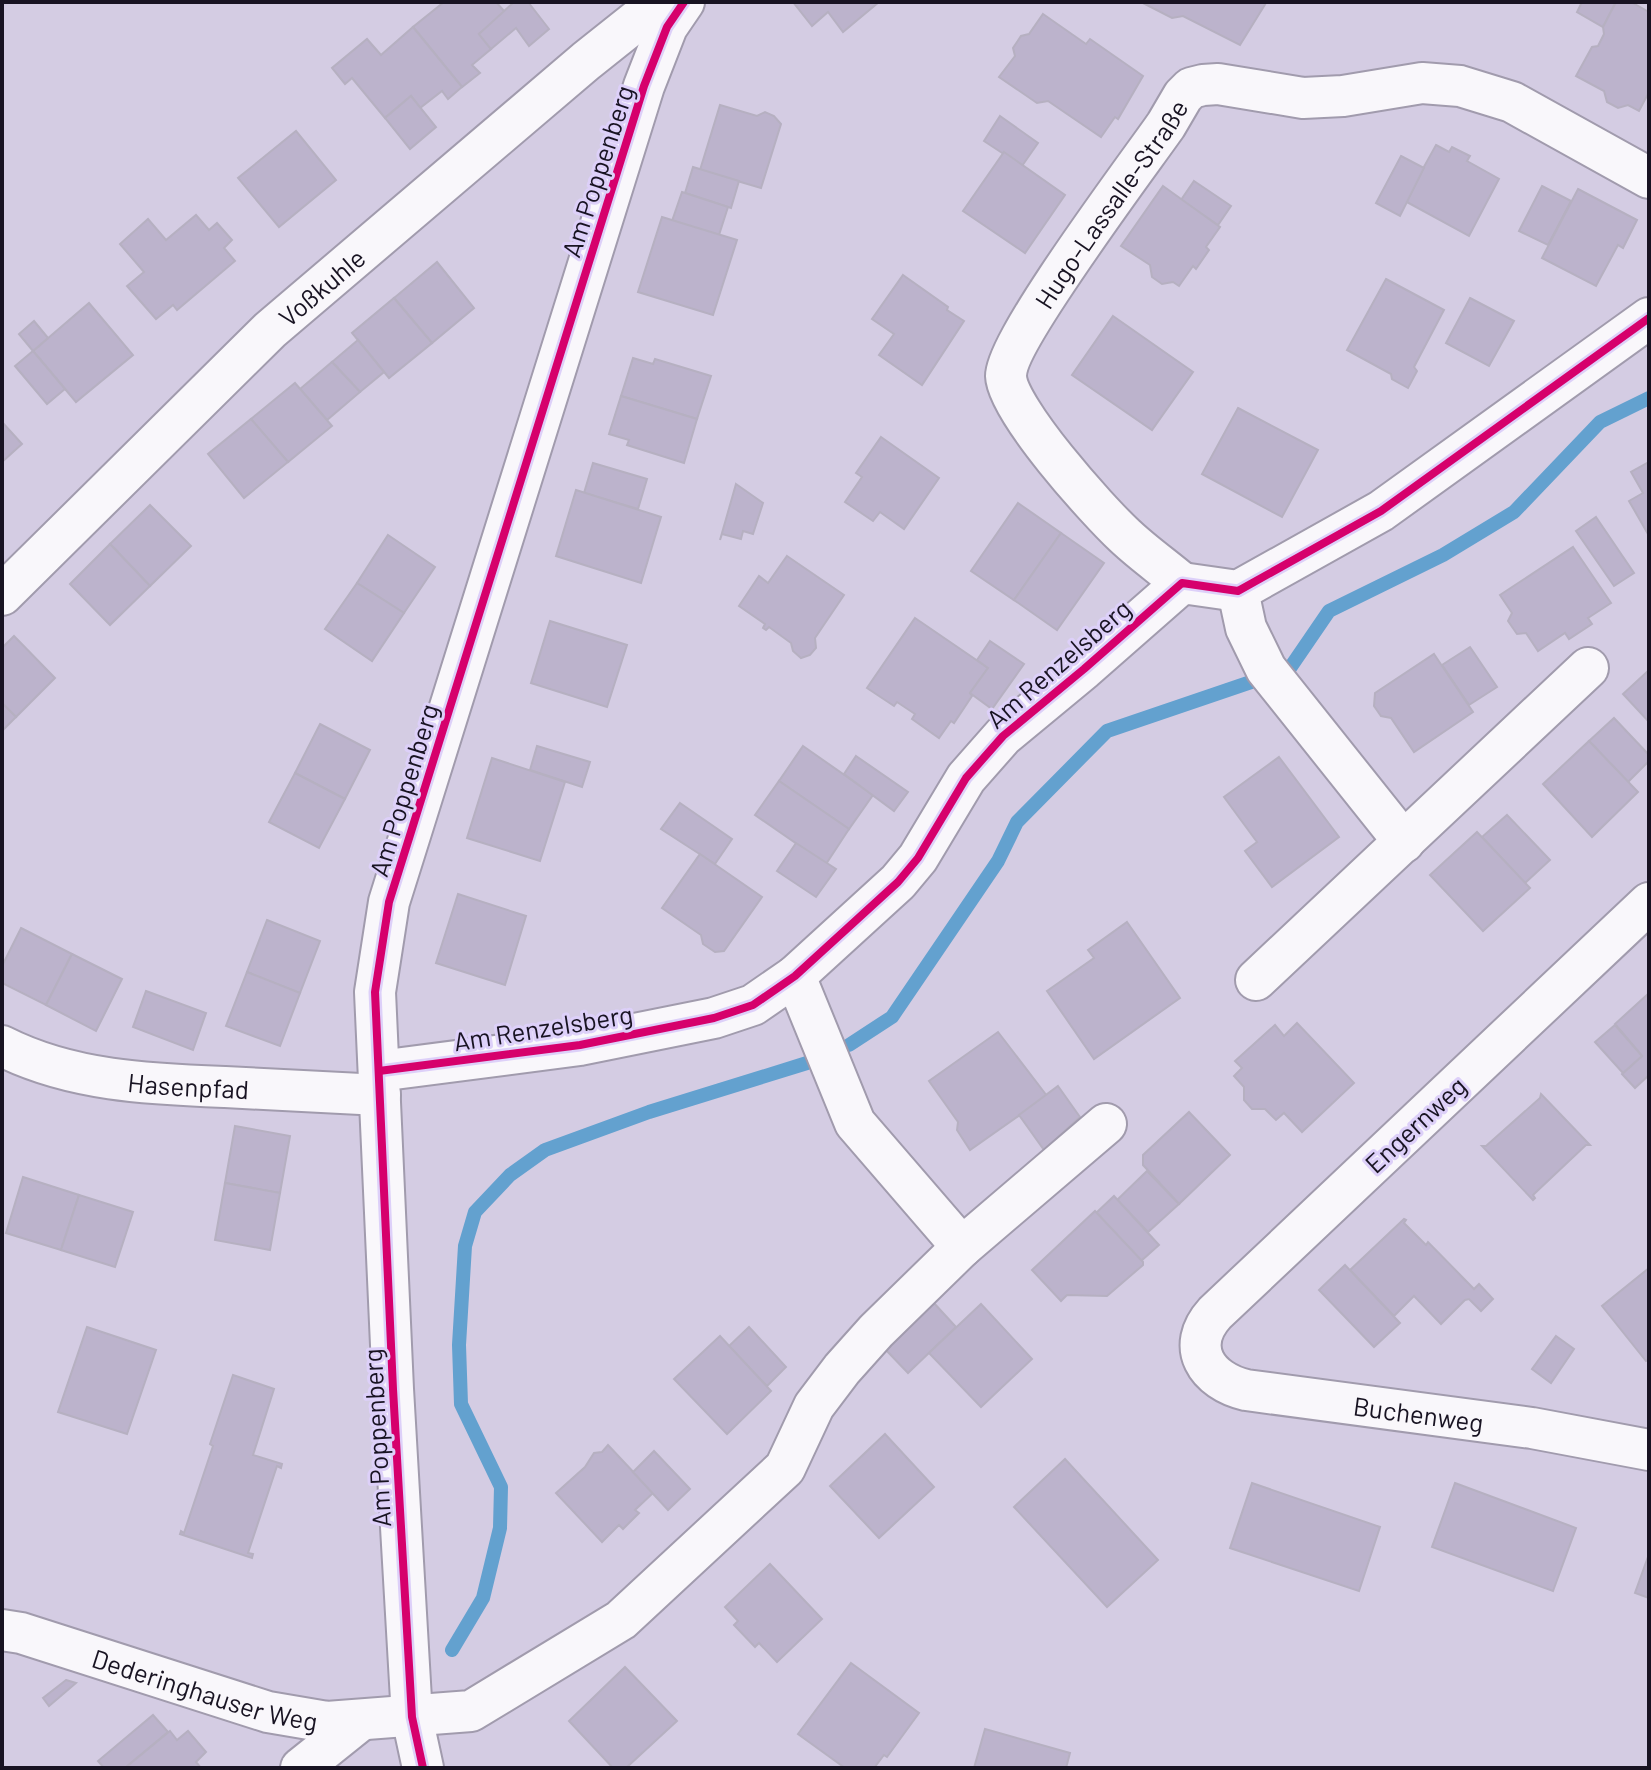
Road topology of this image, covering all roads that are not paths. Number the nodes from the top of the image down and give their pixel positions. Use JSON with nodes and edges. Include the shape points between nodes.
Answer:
{"nodes":[{"id":1,"x":660,"y":2,"type":"edge"},
{"id":2,"x":684,"y":2,"type":"edge"},
{"id":3,"x":1649,"y":178,"type":"edge"},
{"id":4,"x":1649,"y":318,"type":"edge"},
{"id":5,"x":1182,"y":583,"type":"junction"},
{"id":6,"x":1238,"y":591,"type":"junction"},
{"id":7,"x":2,"y":595,"type":"edge"},
{"id":8,"x":1588,"y":668,"type":"dead end"},
{"id":9,"x":1404,"y":842,"type":"junction"},
{"id":10,"x":1649,"y":903,"type":"edge"},
{"id":11,"x":795,"y":976,"type":"junction"},
{"id":12,"x":1256,"y":980,"type":"dead end"},
{"id":13,"x":2,"y":1046,"type":"edge"},
{"id":14,"x":379,"y":1083,"type":"junction"},
{"id":15,"x":1106,"y":1124,"type":"dead end"},
{"id":16,"x":962,"y":1247,"type":"junction"},
{"id":17,"x":1203,"y":1357,"type":"joint"},
{"id":18,"x":1649,"y":1450,"type":"edge"},
{"id":19,"x":2,"y":1630,"type":"edge"},
{"id":20,"x":412,"y":1717,"type":"junction"},
{"id":21,"x":361,"y":1720,"type":"junction"},
{"id":22,"x":427,"y":1765,"type":"edge"},
{"id":23,"x":301,"y":1768,"type":"edge"}],
"edges":[{"from":1,"to":7,"type":"street","name":"Voßkuhle","via":[[270,330]]},
{"from":2,"to":14,"type":"street","name":"Am Poppenberg","via":[[667,27],[644,86],[389,902],[375,992]]},
{"from":3,"to":5,"type":"street","name":"Hugo-Lassalle-Straße","via":[[1512,102],[1460,86],[1422,83],[1303,98],[1218,84],[1191,88],[1032,320],[1008,362],[1006,378],[1027,421],[1104,515]]},
{"from":4,"to":6,"type":"street","via":[[1381,511]]},
{"from":5,"to":6,"type":"street"},
{"from":5,"to":11,"type":"street","name":"Am Renzelsberg","via":[[1003,736],[966,778],[898,882]]},
{"from":6,"to":9,"type":"street","via":[[1246,628],[1266,669]]},
{"from":8,"to":9,"type":"street"},
{"from":9,"to":12,"type":"street"},
{"from":10,"to":17,"type":"street","name":"Engernweg","via":[[1215,1313],[1204,1332]]},
{"from":11,"to":14,"type":"street","name":"Am Renzelsberg","via":[[753,1005],[714,1018]]},
{"from":11,"to":16,"type":"street","via":[[855,1123]]},
{"from":13,"to":14,"type":"street","name":"Hasenpfad","via":[[90,1077],[170,1085]]},
{"from":14,"to":20,"type":"street","name":"Am Poppenberg"},
{"from":15,"to":16,"type":"street"},
{"from":16,"to":20,"type":"street","via":[[842,1369],[814,1406],[785,1468],[621,1620],[471,1711]]},
{"from":17,"to":18,"type":"street","name":"Buchenweg","via":[[1222,1383],[1246,1390],[1532,1428]]},
{"from":19,"to":21,"type":"street","name":"Dederinghauser Weg","via":[[268,1712],[327,1722]]},
{"from":20,"to":21,"type":"street","name":"Dederinghauser Weg"},
{"from":20,"to":22,"type":"street","name":"Am Poppenberg"},
{"from":21,"to":23,"type":"street"}]}
